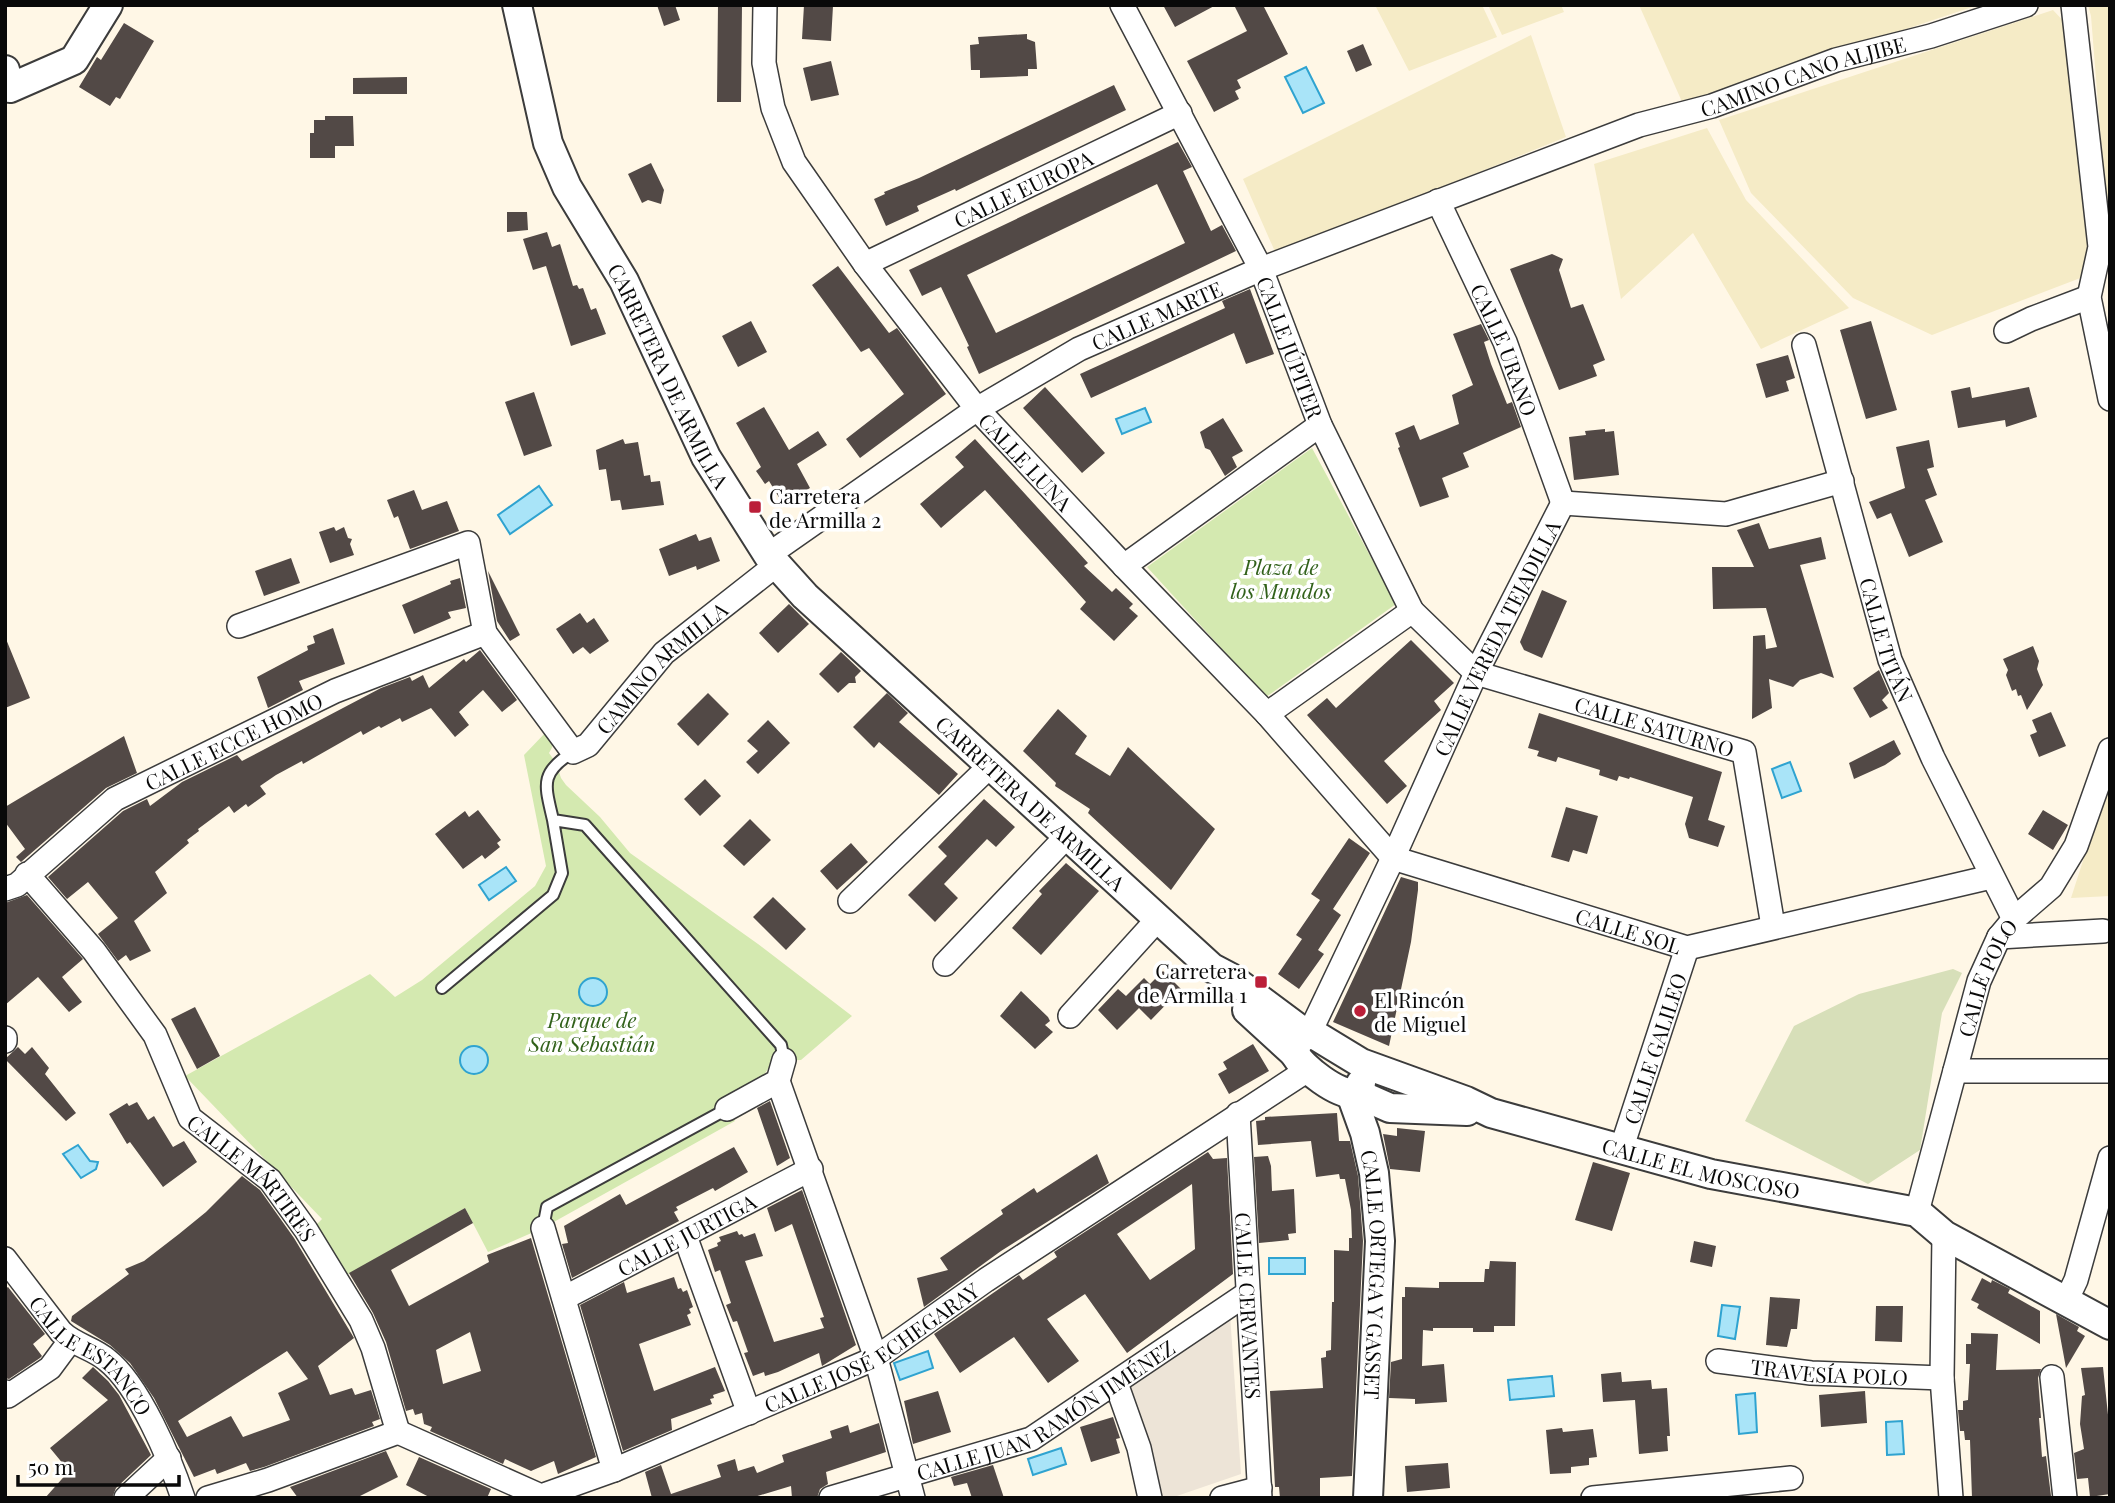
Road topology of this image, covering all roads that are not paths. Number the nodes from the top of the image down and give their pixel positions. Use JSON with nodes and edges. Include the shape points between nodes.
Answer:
{"nodes":[{"id":1,"x":108,"y":5,"type":"edge"},
{"id":2,"x":517,"y":5,"type":"edge"},
{"id":3,"x":765,"y":5,"type":"edge"},
{"id":4,"x":1122,"y":5,"type":"edge"},
{"id":5,"x":2026,"y":5,"type":"edge"},
{"id":6,"x":2073,"y":5,"type":"edge"},
{"id":7,"x":7,"y":84,"type":"edge"},
{"id":8,"x":1180,"y":113,"type":"junction"},
{"id":9,"x":1582,"y":147,"type":"joint"},
{"id":10,"x":1438,"y":201,"type":"junction"},
{"id":11,"x":865,"y":264,"type":"junction"},
{"id":12,"x":1261,"y":269,"type":"junction"},
{"id":13,"x":2088,"y":297,"type":"junction"},
{"id":14,"x":2006,"y":331,"type":"dead end"},
{"id":15,"x":1804,"y":345,"type":"dead end"},
{"id":16,"x":2110,"y":399,"type":"edge"},
{"id":17,"x":977,"y":408,"type":"junction"},
{"id":18,"x":1320,"y":425,"type":"junction"},
{"id":19,"x":1842,"y":481,"type":"junction"},
{"id":20,"x":1563,"y":503,"type":"junction"},
{"id":21,"x":772,"y":560,"type":"junction"},
{"id":22,"x":1124,"y":566,"type":"junction"},
{"id":23,"x":1412,"y":611,"type":"junction"},
{"id":24,"x":239,"y":626,"type":"dead end"},
{"id":25,"x":485,"y":633,"type":"junction"},
{"id":26,"x":1476,"y":673,"type":"junction"},
{"id":27,"x":1267,"y":714,"type":"junction"},
{"id":28,"x":573,"y":752,"type":"junction"},
{"id":29,"x":2106,"y":760,"type":"edge"},
{"id":30,"x":989,"y":766,"type":"junction"},
{"id":31,"x":553,"y":820,"type":"junction"},
{"id":32,"x":1066,"y":837,"type":"junction"},
{"id":33,"x":1393,"y":858,"type":"junction"},
{"id":34,"x":27,"y":874,"type":"junction"},
{"id":35,"x":1991,"y":877,"type":"junction"},
{"id":36,"x":5,"y":889,"type":"edge"},
{"id":37,"x":850,"y":901,"type":"dead end"},
{"id":38,"x":1157,"y":920,"type":"junction"},
{"id":39,"x":1773,"y":926,"type":"junction"},
{"id":40,"x":2006,"y":928,"type":"junction"},
{"id":41,"x":2103,"y":931,"type":"dead end"},
{"id":42,"x":1687,"y":948,"type":"junction"},
{"id":43,"x":945,"y":964,"type":"dead end"},
{"id":44,"x":442,"y":988,"type":"dead end"},
{"id":45,"x":1070,"y":1016,"type":"dead end"},
{"id":46,"x":1305,"y":1047,"type":"junction"},
{"id":47,"x":1361,"y":1063,"type":"junction"},
{"id":48,"x":781,"y":1070,"type":"junction"},
{"id":49,"x":1955,"y":1071,"type":"junction"},
{"id":50,"x":2110,"y":1071,"type":"edge"},
{"id":51,"x":1353,"y":1094,"type":"junction"},
{"id":52,"x":727,"y":1109,"type":"joint"},
{"id":53,"x":1491,"y":1113,"type":"junction"},
{"id":54,"x":1238,"y":1114,"type":"junction"},
{"id":55,"x":1621,"y":1150,"type":"junction"},
{"id":56,"x":2110,"y":1158,"type":"edge"},
{"id":57,"x":811,"y":1169,"type":"junction"},
{"id":58,"x":1917,"y":1212,"type":"junction"},
{"id":59,"x":543,"y":1228,"type":"joint"},
{"id":60,"x":1944,"y":1235,"type":"junction"},
{"id":61,"x":685,"y":1236,"type":"junction"},
{"id":62,"x":5,"y":1259,"type":"edge"},
{"id":63,"x":1248,"y":1293,"type":"junction"},
{"id":64,"x":564,"y":1298,"type":"junction"},
{"id":65,"x":2066,"y":1301,"type":"junction"},
{"id":66,"x":2110,"y":1325,"type":"edge"},
{"id":67,"x":70,"y":1340,"type":"junction"},
{"id":68,"x":876,"y":1358,"type":"junction"},
{"id":69,"x":1718,"y":1361,"type":"dead end"},
{"id":70,"x":2052,"y":1377,"type":"dead end"},
{"id":71,"x":1941,"y":1378,"type":"junction"},
{"id":72,"x":1116,"y":1383,"type":"junction"},
{"id":73,"x":5,"y":1392,"type":"edge"},
{"id":74,"x":749,"y":1413,"type":"junction"},
{"id":75,"x":398,"y":1432,"type":"junction"},
{"id":76,"x":169,"y":1458,"type":"junction"},
{"id":77,"x":614,"y":1470,"type":"junction"},
{"id":78,"x":906,"y":1475,"type":"junction"},
{"id":79,"x":1791,"y":1478,"type":"dead end"},
{"id":80,"x":274,"y":1489,"type":"edge"},
{"id":81,"x":1260,"y":1493,"type":"edge"},
{"id":82,"x":126,"y":1498,"type":"edge"},
{"id":83,"x":183,"y":1498,"type":"edge"},
{"id":84,"x":208,"y":1498,"type":"edge"},
{"id":85,"x":831,"y":1498,"type":"edge"},
{"id":86,"x":913,"y":1498,"type":"edge"},
{"id":87,"x":1150,"y":1498,"type":"edge"},
{"id":88,"x":1222,"y":1498,"type":"edge"},
{"id":89,"x":1368,"y":1498,"type":"edge"},
{"id":90,"x":1593,"y":1498,"type":"edge"},
{"id":91,"x":1951,"y":1498,"type":"edge"},
{"id":92,"x":2065,"y":1498,"type":"edge"}],
"edges":[{"from":1,"to":7,"type":"street","via":[[74,60]]},
{"from":2,"to":21,"type":"street","name":"CARRETERA DE ARMILLA","via":[[548,143],[566,187],[624,281],[706,457]]},
{"from":3,"to":11,"type":"street","name":"CALLE LUNA","via":[[764,63],[772,108],[794,162]]},
{"from":4,"to":8,"type":"street","name":"CALLE JÚPITER"},
{"from":5,"to":9,"type":"street","name":"CAMINO CANO ALJIBE","via":[[1836,60]]},
{"from":6,"to":13,"type":"street","via":[[2100,247]]},
{"from":8,"to":11,"type":"street","name":"CALLE EUROPA"},
{"from":8,"to":12,"type":"street","name":"CALLE JÚPITER"},
{"from":9,"to":10,"type":"street","name":"CALLE MARTE"},
{"from":10,"to":12,"type":"street","name":"CALLE MARTE"},
{"from":10,"to":20,"type":"street","name":"CALLE URANO","via":[[1505,342]]},
{"from":11,"to":17,"type":"street","name":"CALLE LUNA"},
{"from":12,"to":17,"type":"street","name":"CALLE MARTE","via":[[1079,349]]},
{"from":12,"to":18,"type":"street","name":"CALLE JÚPITER"},
{"from":13,"to":14,"type":"street"},
{"from":13,"to":16,"type":"street"},
{"from":15,"to":19,"type":"street","name":"CALLE TITÁN"},
{"from":17,"to":21,"type":"street","name":"CALLE MARTE"},
{"from":17,"to":22,"type":"street","name":"CALLE LUNA"},
{"from":18,"to":22,"type":"street"},
{"from":18,"to":23,"type":"street","name":"CALLE JÚPITER"},
{"from":19,"to":20,"type":"street","name":"CALLE VEREDA TEJADILLA","via":[[1726,514]]},
{"from":19,"to":35,"type":"street","name":"CALLE TITÁN","via":[[1890,660]]},
{"from":20,"to":26,"type":"street","name":"CALLE VEREDA TEJADILLA"},
{"from":21,"to":28,"type":"street","name":"CAMINO ARMILLA","via":[[664,653],[588,745]]},
{"from":21,"to":30,"type":"street","name":"CARRETERA DE ARMILLA"},
{"from":22,"to":27,"type":"street","name":"CALLE LUNA"},
{"from":23,"to":26,"type":"street","name":"CALLE JÚPITER"},
{"from":23,"to":27,"type":"street"},
{"from":24,"to":25,"type":"street","via":[[468,543]]},
{"from":25,"to":28,"type":"street"},
{"from":25,"to":34,"type":"street","name":"CALLE ECCE HOMO","via":[[335,691],[115,799]]},
{"from":26,"to":33,"type":"street","name":"CALLE VEREDA TEJADILLA"},
{"from":26,"to":39,"type":"street","name":"CALLE SATURNO","via":[[1744,752]]},
{"from":27,"to":33,"type":"street","name":"CALLE LUNA"},
{"from":28,"to":31,"type":"lane","via":[[556,763],[545,784]]},
{"from":29,"to":40,"type":"street","name":"CALLE POLO","via":[[2076,846],[2051,887]]},
{"from":30,"to":32,"type":"street","name":"CARRETERA DE ARMILLA"},
{"from":30,"to":37,"type":"street"},
{"from":31,"to":44,"type":"lane","via":[[562,873],[553,895]]},
{"from":31,"to":48,"type":"lane","via":[[585,825],[782,1045]]},
{"from":32,"to":38,"type":"street","name":"CARRETERA DE ARMILLA"},
{"from":32,"to":43,"type":"street"},
{"from":33,"to":42,"type":"street","name":"CALLE SOL"},
{"from":33,"to":46,"type":"street","name":"CALLE VEREDA TEJADILLA"},
{"from":34,"to":36,"type":"street","name":"CALLE ECCE HOMO"},
{"from":34,"to":75,"type":"street","name":"CALLE MÁRTIRES","via":[[94,951],[155,1035],[190,1118],[270,1180],[306,1230],[373,1348]]},
{"from":35,"to":39,"type":"street","name":"CALLE SOL"},
{"from":35,"to":40,"type":"street","name":"CALLE TITÁN"},
{"from":38,"to":45,"type":"street"},
{"from":38,"to":46,"type":"street","name":"CARRETERA DE ARMILLA","via":[[1212,968],[1231,978]]},
{"from":39,"to":42,"type":"street","name":"CALLE SOL"},
{"from":40,"to":41,"type":"street"},
{"from":40,"to":49,"type":"street","name":"CALLE POLO","via":[[1979,981]]},
{"from":42,"to":55,"type":"street","name":"CALLE GALILEO"},
{"from":46,"to":47,"type":"street","name":"CALLE EL MOSCOSO"},
{"from":46,"to":51,"type":"street","name":"CALLE EL MOSCOSO","via":[[1339,1091]]},
{"from":46,"to":54,"type":"street","name":"CALLE JOSÉ ECHEGARAY"},
{"from":47,"to":51,"type":"street","via":[[1364,1077]]},
{"from":47,"to":53,"type":"street","name":"CALLE EL MOSCOSO"},
{"from":48,"to":52,"type":"street"},
{"from":48,"to":57,"type":"street"},
{"from":49,"to":50,"type":"street"},
{"from":49,"to":58,"type":"street","name":"CALLE POLO"},
{"from":51,"to":53,"type":"street","name":"CALLE EL MOSCOSO","via":[[1390,1108]]},
{"from":51,"to":89,"type":"street","name":"CALLE ORTEGA Y GASSET","via":[[1374,1174],[1380,1241]]},
{"from":52,"to":59,"type":"lane","via":[[547,1207]]},
{"from":53,"to":55,"type":"street","name":"CALLE EL MOSCOSO"},
{"from":54,"to":63,"type":"street","name":"CALLE CERVANTES"},
{"from":54,"to":68,"type":"street","name":"CALLE JOSÉ ECHEGARAY"},
{"from":55,"to":58,"type":"street","name":"CALLE EL MOSCOSO","via":[[1711,1174]]},
{"from":56,"to":65,"type":"street"},
{"from":57,"to":61,"type":"street","name":"CALLE JURTIGA"},
{"from":57,"to":68,"type":"street"},
{"from":58,"to":60,"type":"street"},
{"from":59,"to":64,"type":"street"},
{"from":60,"to":65,"type":"street"},
{"from":60,"to":71,"type":"street"},
{"from":61,"to":64,"type":"street","name":"CALLE JURTIGA"},
{"from":61,"to":74,"type":"street"},
{"from":62,"to":67,"type":"street","name":"CALLE ESTANCO"},
{"from":63,"to":72,"type":"street","name":"CALLE JUAN RAMÓN JIMÉNEZ"},
{"from":63,"to":81,"type":"street","name":"CALLE CERVANTES"},
{"from":64,"to":77,"type":"street"},
{"from":65,"to":66,"type":"street"},
{"from":67,"to":73,"type":"street","via":[[50,1368],[8,1395]]},
{"from":67,"to":76,"type":"street","name":"CALLE ESTANCO","via":[[107,1360],[131,1386]]},
{"from":68,"to":74,"type":"street","name":"CALLE JOSÉ ECHEGARAY"},
{"from":68,"to":78,"type":"street"},
{"from":69,"to":71,"type":"street","name":"TRAVESÍA POLO","via":[[1811,1373]]},
{"from":70,"to":92,"type":"street"},
{"from":71,"to":91,"type":"street"},
{"from":72,"to":78,"type":"street","name":"CALLE JUAN RAMÓN JIMÉNEZ","via":[[1031,1439]]},
{"from":72,"to":87,"type":"street","via":[[1139,1448]]},
{"from":74,"to":77,"type":"street","name":"CALLE JOSÉ ECHEGARAY"},
{"from":75,"to":77,"type":"street","name":"CALLE JOSÉ ECHEGARAY","via":[[541,1496]]},
{"from":75,"to":80,"type":"street"},
{"from":76,"to":82,"type":"street"},
{"from":76,"to":83,"type":"street","name":"CALLE ESTANCO"},
{"from":78,"to":85,"type":"street","name":"CALLE JUAN RAMÓN JIMÉNEZ"},
{"from":78,"to":86,"type":"street"},
{"from":79,"to":90,"type":"street"},
{"from":80,"to":84,"type":"street"},
{"from":81,"to":88,"type":"street"}]}
